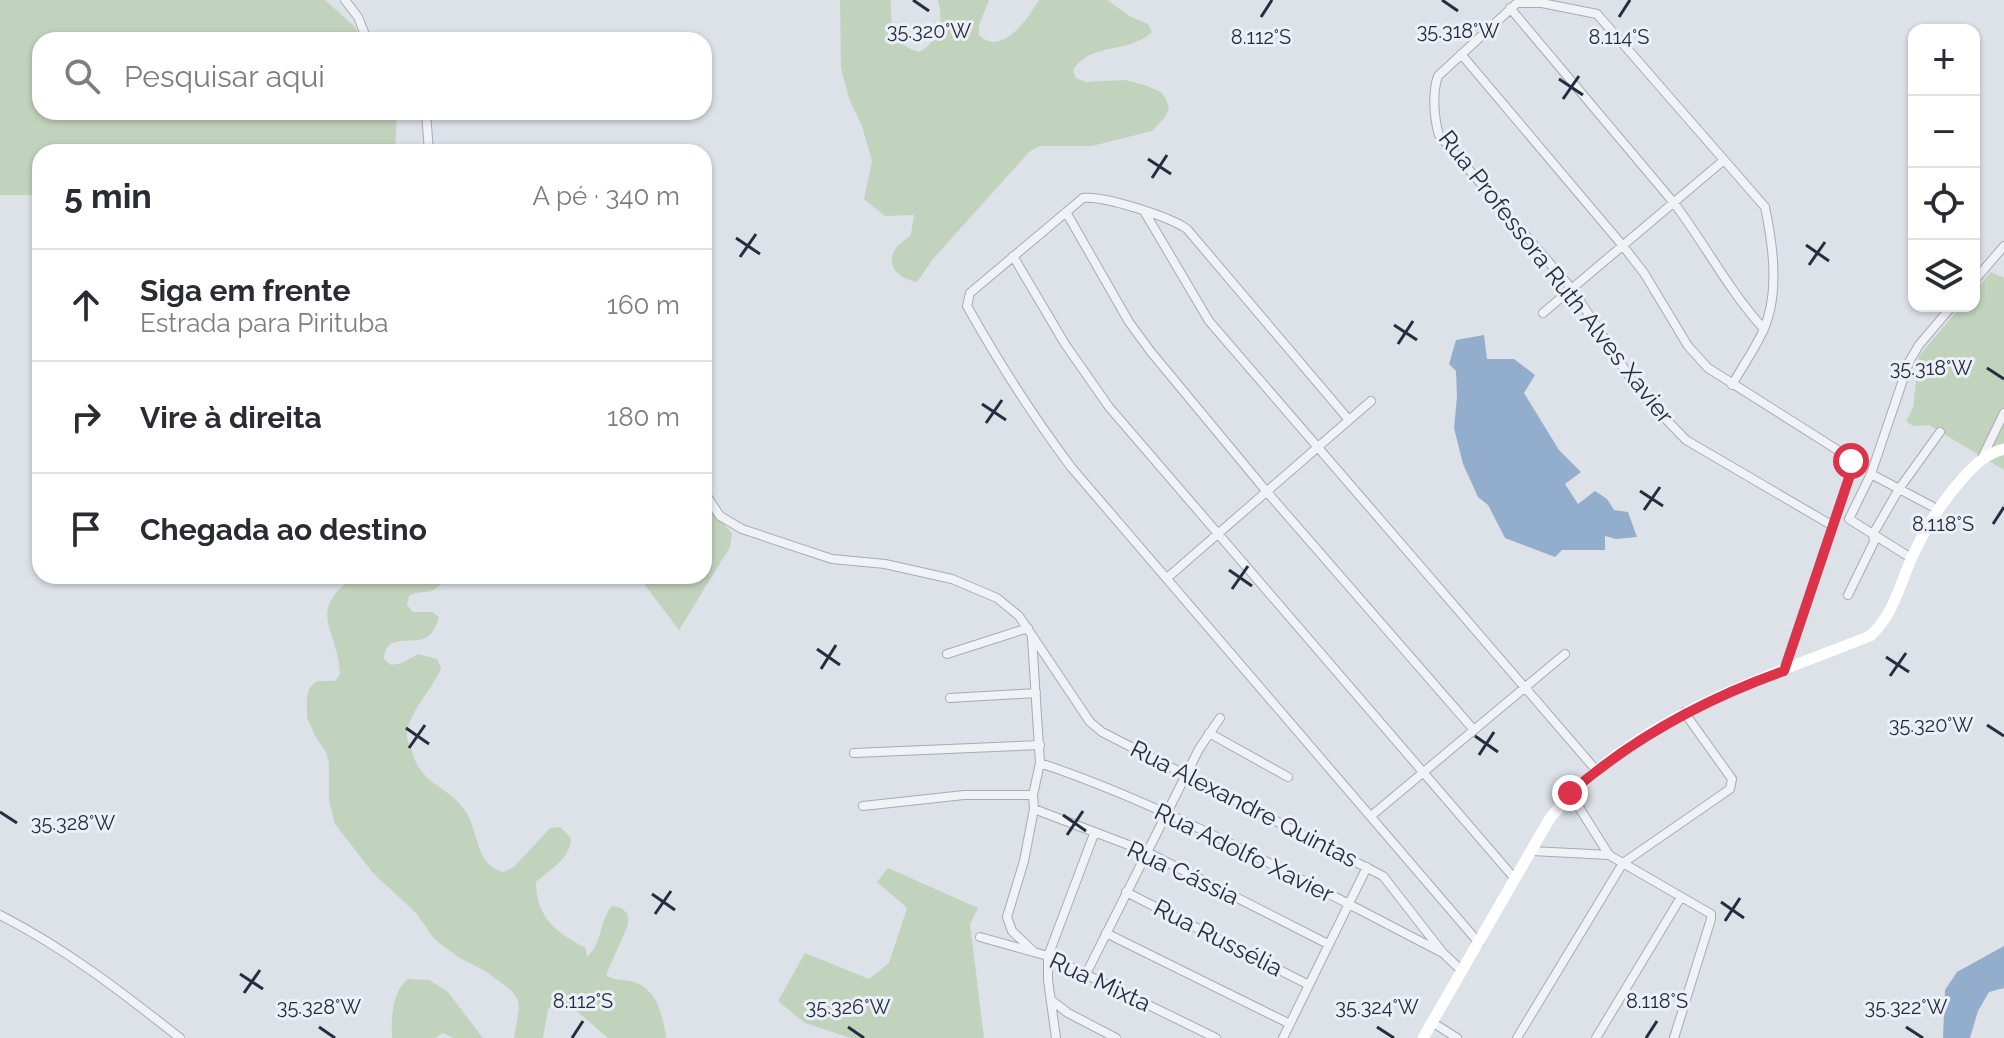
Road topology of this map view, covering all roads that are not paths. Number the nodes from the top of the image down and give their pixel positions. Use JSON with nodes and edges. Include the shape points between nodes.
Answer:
{"nodes":[{"id":1,"x":345,"y":0,"type":"edge"},
{"id":2,"x":1510,"y":8,"type":"junction"},
{"id":3,"x":364,"y":32,"type":"edge"},
{"id":4,"x":1461,"y":54,"type":"junction"},
{"id":5,"x":427,"y":120,"type":"edge"},
{"id":6,"x":428,"y":144,"type":"edge"},
{"id":7,"x":1724,"y":160,"type":"junction"},
{"id":8,"x":1674,"y":203,"type":"junction"},
{"id":9,"x":1144,"y":211,"type":"junction"},
{"id":10,"x":1066,"y":212,"type":"junction"},
{"id":11,"x":1623,"y":246,"type":"junction"},
{"id":12,"x":2004,"y":246,"type":"edge"},
{"id":13,"x":1013,"y":256,"type":"junction"},
{"id":14,"x":1980,"y":274,"type":"edge"},
{"id":15,"x":1572,"y":289,"type":"junction"},
{"id":16,"x":1947,"y":312,"type":"edge"},
{"id":17,"x":1543,"y":313,"type":"dead end"},
{"id":18,"x":1764,"y":329,"type":"junction"},
{"id":19,"x":1732,"y":385,"type":"junction"},
{"id":20,"x":1371,"y":401,"type":"dead end"},
{"id":21,"x":2004,"y":413,"type":"edge"},
{"id":22,"x":1349,"y":420,"type":"junction"},
{"id":23,"x":1940,"y":432,"type":"dead end"},
{"id":24,"x":1317,"y":448,"type":"junction"},
{"id":25,"x":2004,"y":449,"type":"edge"},
{"id":26,"x":1982,"y":459,"type":"junction"},
{"id":27,"x":1871,"y":474,"type":"junction"},
{"id":28,"x":1899,"y":489,"type":"junction"},
{"id":29,"x":1267,"y":492,"type":"junction"},
{"id":30,"x":712,"y":504,"type":"edge"},
{"id":31,"x":1937,"y":509,"type":"junction"},
{"id":32,"x":1833,"y":526,"type":"junction"},
{"id":33,"x":1218,"y":533,"type":"junction"},
{"id":34,"x":1873,"y":534,"type":"junction"},
{"id":35,"x":1911,"y":558,"type":"junction"},
{"id":36,"x":1167,"y":578,"type":"junction"},
{"id":37,"x":1848,"y":595,"type":"dead end"},
{"id":38,"x":1030,"y":631,"type":"junction"},
{"id":39,"x":947,"y":654,"type":"dead end"},
{"id":40,"x":1565,"y":654,"type":"dead end"},
{"id":41,"x":1784,"y":671,"type":"junction"},
{"id":42,"x":1525,"y":687,"type":"junction"},
{"id":43,"x":1036,"y":693,"type":"junction"},
{"id":44,"x":950,"y":698,"type":"dead end"},
{"id":45,"x":1684,"y":712,"type":"junction"},
{"id":46,"x":1220,"y":718,"type":"dead end"},
{"id":47,"x":1474,"y":730,"type":"junction"},
{"id":48,"x":1209,"y":733,"type":"junction"},
{"id":49,"x":1040,"y":745,"type":"junction"},
{"id":50,"x":854,"y":753,"type":"dead end"},
{"id":51,"x":1040,"y":763,"type":"junction"},
{"id":52,"x":1596,"y":770,"type":"junction"},
{"id":53,"x":1187,"y":774,"type":"junction"},
{"id":54,"x":1422,"y":774,"type":"junction"},
{"id":55,"x":1288,"y":777,"type":"dead end"},
{"id":56,"x":1570,"y":793,"type":"junction"},
{"id":57,"x":1033,"y":795,"type":"junction"},
{"id":58,"x":863,"y":806,"type":"dead end"},
{"id":59,"x":1034,"y":809,"type":"junction"},
{"id":60,"x":1166,"y":814,"type":"junction"},
{"id":61,"x":1371,"y":816,"type":"junction"},
{"id":62,"x":1094,"y":834,"type":"junction"},
{"id":63,"x":1532,"y":851,"type":"junction"},
{"id":64,"x":1147,"y":852,"type":"junction"},
{"id":65,"x":1609,"y":855,"type":"junction"},
{"id":66,"x":1623,"y":863,"type":"junction"},
{"id":67,"x":1367,"y":867,"type":"junction"},
{"id":68,"x":1515,"y":879,"type":"junction"},
{"id":69,"x":1126,"y":892,"type":"junction"},
{"id":70,"x":1681,"y":897,"type":"junction"},
{"id":71,"x":1348,"y":905,"type":"junction"},
{"id":72,"x":0,"y":915,"type":"edge"},
{"id":73,"x":1106,"y":933,"type":"junction"},
{"id":74,"x":980,"y":937,"type":"dead end"},
{"id":75,"x":1479,"y":943,"type":"junction"},
{"id":76,"x":1328,"y":944,"type":"junction"},
{"id":77,"x":1034,"y":952,"type":"junction"},
{"id":78,"x":1443,"y":953,"type":"junction"},
{"id":79,"x":1048,"y":956,"type":"junction"},
{"id":80,"x":1462,"y":971,"type":"junction"},
{"id":81,"x":1086,"y":974,"type":"junction"},
{"id":82,"x":1309,"y":985,"type":"junction"},
{"id":83,"x":1051,"y":999,"type":"junction"},
{"id":84,"x":1432,"y":1022,"type":"junction"},
{"id":85,"x":1290,"y":1024,"type":"junction"},
{"id":86,"x":180,"y":1038,"type":"edge"},
{"id":87,"x":1056,"y":1038,"type":"edge"},
{"id":88,"x":1116,"y":1038,"type":"edge"},
{"id":89,"x":1216,"y":1038,"type":"edge"},
{"id":90,"x":1283,"y":1038,"type":"edge"},
{"id":91,"x":1423,"y":1038,"type":"edge"},
{"id":92,"x":1457,"y":1038,"type":"edge"},
{"id":93,"x":1517,"y":1038,"type":"edge"},
{"id":94,"x":1596,"y":1038,"type":"edge"},
{"id":95,"x":1674,"y":1038,"type":"edge"}],
"edges":[{"from":1,"to":3,"type":"street"},
{"from":2,"to":4,"type":"street"},
{"from":2,"to":7,"type":"street","via":[[1542,3],[1597,14]]},
{"from":2,"to":8,"type":"street"},
{"from":4,"to":11,"type":"street"},
{"from":4,"to":15,"type":"street","name":"Rua Professora Ruth Alves Xavier","via":[[1436,83],[1436,124],[1444,143]]},
{"from":5,"to":6,"type":"street"},
{"from":7,"to":8,"type":"street"},
{"from":7,"to":18,"type":"street","via":[[1765,207],[1773,291]]},
{"from":8,"to":11,"type":"street"},
{"from":8,"to":18,"type":"street"},
{"from":9,"to":10,"type":"street","via":[[1091,197]]},
{"from":9,"to":22,"type":"street","via":[[1187,229]]},
{"from":9,"to":24,"type":"street","via":[[1209,321]]},
{"from":10,"to":13,"type":"street"},
{"from":10,"to":29,"type":"street","via":[[1129,322]]},
{"from":11,"to":15,"type":"street"},
{"from":11,"to":19,"type":"street","via":[[1697,358]]},
{"from":12,"to":14,"type":"street"},
{"from":13,"to":33,"type":"street","via":[[1109,407]]},
{"from":13,"to":36,"type":"street","via":[[970,293],[967,306],[1028,409]]},
{"from":15,"to":17,"type":"street"},
{"from":15,"to":32,"type":"street","name":"Rua Professora Ruth Alves Xavier","via":[[1635,385],[1686,440]]},
{"from":16,"to":27,"type":"street","via":[[1909,362]]},
{"from":18,"to":19,"type":"street"},
{"from":19,"to":32,"type":"street","via":[[1847,456],[1852,469]]},
{"from":20,"to":22,"type":"street"},
{"from":21,"to":26,"type":"street"},
{"from":22,"to":24,"type":"street"},
{"from":23,"to":28,"type":"street"},
{"from":24,"to":29,"type":"street"},
{"from":24,"to":42,"type":"street"},
{"from":25,"to":26,"type":"main road"},
{"from":26,"to":31,"type":"main road"},
{"from":27,"to":28,"type":"street"},
{"from":27,"to":34,"type":"street","via":[[1849,519]]},
{"from":28,"to":31,"type":"street"},
{"from":28,"to":34,"type":"street"},
{"from":29,"to":33,"type":"street"},
{"from":29,"to":47,"type":"street"},
{"from":30,"to":38,"type":"street","name":"Rua Alexandre Quintas","via":[[720,516],[742,529],[832,559],[885,564],[977,588],[1008,605]]},
{"from":31,"to":35,"type":"main road"},
{"from":32,"to":41,"type":"street"},
{"from":33,"to":36,"type":"street"},
{"from":33,"to":54,"type":"street"},
{"from":34,"to":35,"type":"street"},
{"from":34,"to":37,"type":"street","via":[[1870,552]]},
{"from":35,"to":41,"type":"main road","via":[[1877,630]]},
{"from":36,"to":61,"type":"street"},
{"from":38,"to":39,"type":"street"},
{"from":38,"to":43,"type":"street"},
{"from":38,"to":53,"type":"street","name":"Rua Alexandre Quintas","via":[[1090,722]]},
{"from":40,"to":42,"type":"street"},
{"from":41,"to":45,"type":"main road"},
{"from":42,"to":47,"type":"street"},
{"from":42,"to":52,"type":"street"},
{"from":43,"to":44,"type":"street"},
{"from":43,"to":49,"type":"street"},
{"from":45,"to":52,"type":"main road"},
{"from":45,"to":66,"type":"street","via":[[1732,779],[1730,789]]},
{"from":46,"to":48,"type":"street"},
{"from":47,"to":54,"type":"street"},
{"from":48,"to":53,"type":"street"},
{"from":48,"to":55,"type":"street"},
{"from":49,"to":50,"type":"street"},
{"from":49,"to":51,"type":"street"},
{"from":51,"to":57,"type":"street"},
{"from":51,"to":60,"type":"street","name":"Rua Adolfo Xavier"},
{"from":52,"to":56,"type":"main road"},
{"from":53,"to":60,"type":"street"},
{"from":53,"to":67,"type":"street","name":"Rua Alexandre Quintas"},
{"from":54,"to":61,"type":"street"},
{"from":54,"to":68,"type":"street"},
{"from":56,"to":63,"type":"main road"},
{"from":56,"to":65,"type":"street"},
{"from":57,"to":58,"type":"street","via":[[964,795]]},
{"from":57,"to":59,"type":"street"},
{"from":59,"to":62,"type":"street","name":"Rua Cássia"},
{"from":59,"to":77,"type":"street","via":[[1007,917],[1012,931]]},
{"from":60,"to":64,"type":"street"},
{"from":60,"to":71,"type":"street","name":"Rua Adolfo Xavier"},
{"from":61,"to":75,"type":"street"},
{"from":62,"to":64,"type":"street","name":"Rua Cássia"},
{"from":62,"to":79,"type":"street"},
{"from":63,"to":65,"type":"street"},
{"from":63,"to":68,"type":"main road"},
{"from":64,"to":69,"type":"street"},
{"from":64,"to":76,"type":"street","name":"Rua Cássia"},
{"from":65,"to":66,"type":"street"},
{"from":66,"to":70,"type":"street"},
{"from":66,"to":93,"type":"street"},
{"from":67,"to":71,"type":"street"},
{"from":67,"to":78,"type":"street","name":"Rua Alexandre Quintas","via":[[1390,882]]},
{"from":68,"to":75,"type":"main road"},
{"from":69,"to":73,"type":"street"},
{"from":69,"to":82,"type":"street","name":"Rua Russélia"},
{"from":70,"to":94,"type":"street"},
{"from":70,"to":95,"type":"street","via":[[1707,911],[1711,919]]},
{"from":71,"to":76,"type":"street"},
{"from":71,"to":78,"type":"street","name":"Rua Adolfo Xavier"},
{"from":72,"to":86,"type":"street","via":[[66,954]]},
{"from":73,"to":81,"type":"street"},
{"from":73,"to":85,"type":"street"},
{"from":74,"to":77,"type":"street","name":"Rua Mixta"},
{"from":75,"to":80,"type":"main road"},
{"from":76,"to":82,"type":"street"},
{"from":77,"to":79,"type":"street","name":"Rua Mixta"},
{"from":78,"to":80,"type":"street","name":"Rua Alexandre Quintas"},
{"from":79,"to":81,"type":"street","name":"Rua Mixta"},
{"from":79,"to":83,"type":"street"},
{"from":80,"to":84,"type":"main road"},
{"from":81,"to":89,"type":"street","name":"Rua Mixta"},
{"from":82,"to":85,"type":"street"},
{"from":83,"to":87,"type":"street"},
{"from":83,"to":88,"type":"street"},
{"from":84,"to":91,"type":"main road"},
{"from":84,"to":92,"type":"street"},
{"from":85,"to":90,"type":"street"}]}
